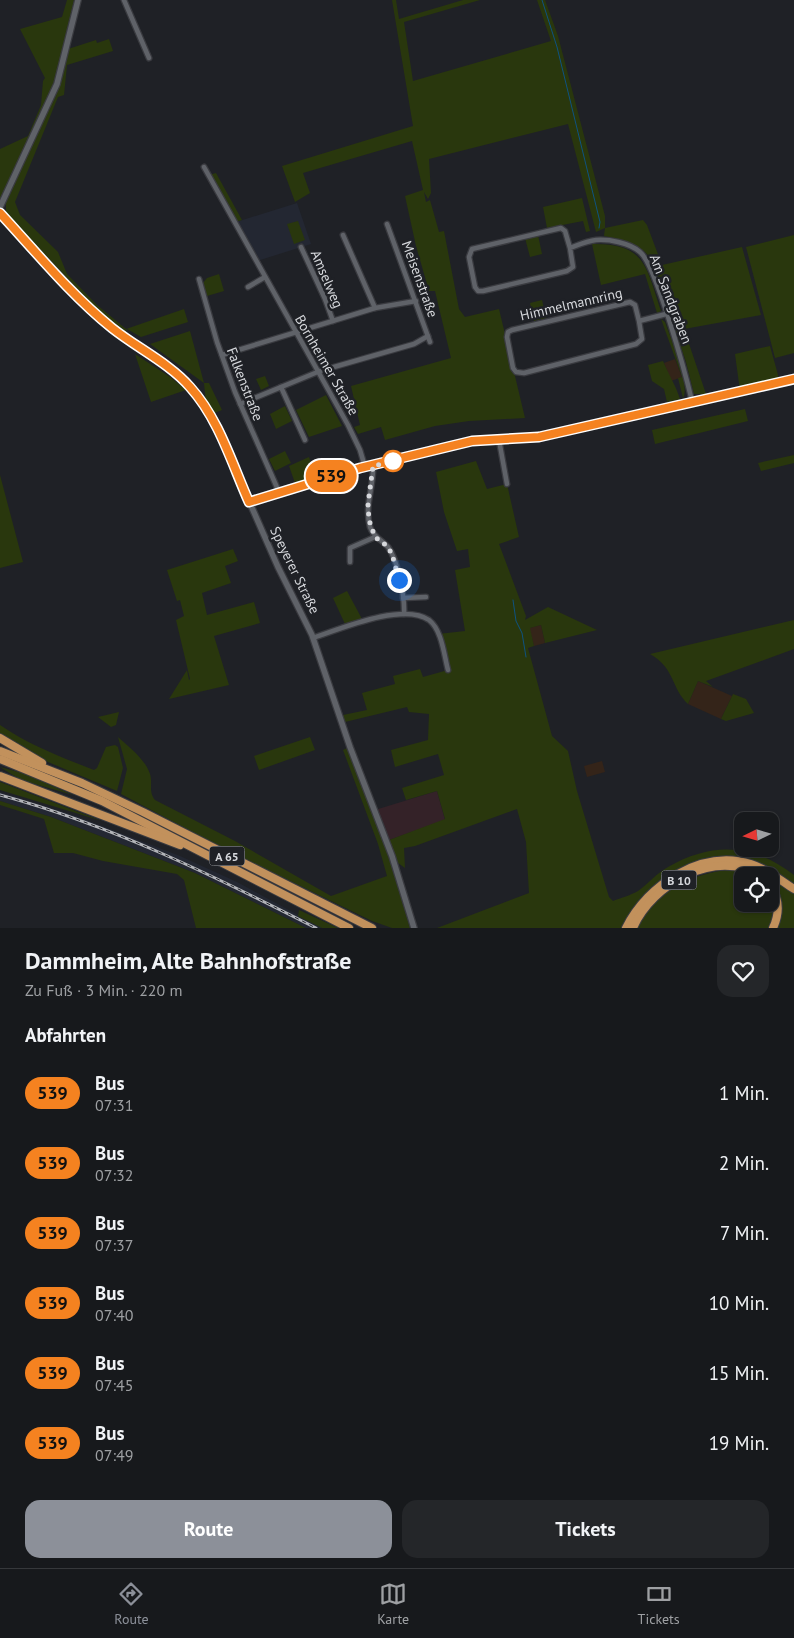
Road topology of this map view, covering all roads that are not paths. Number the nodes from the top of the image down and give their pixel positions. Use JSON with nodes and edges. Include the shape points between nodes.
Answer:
{"nodes":[{"id":1,"x":78,"y":0,"type":"edge"},
{"id":2,"x":124,"y":0,"type":"edge"},
{"id":3,"x":149,"y":58,"type":"dead end"},
{"id":4,"x":204,"y":167,"type":"dead end"},
{"id":5,"x":0,"y":207,"type":"edge"},
{"id":6,"x":0,"y":213,"type":"edge"},
{"id":7,"x":387,"y":224,"type":"dead end"},
{"id":8,"x":343,"y":235,"type":"dead end"},
{"id":9,"x":301,"y":247,"type":"dead end"},
{"id":10,"x":570,"y":248,"type":"junction"},
{"id":11,"x":264,"y":277,"type":"junction"},
{"id":12,"x":199,"y":279,"type":"dead end"},
{"id":13,"x":248,"y":287,"type":"dead end"},
{"id":14,"x":416,"y":301,"type":"junction"},
{"id":15,"x":375,"y":308,"type":"junction"},
{"id":16,"x":666,"y":314,"type":"junction"},
{"id":17,"x":333,"y":321,"type":"junction"},
{"id":18,"x":639,"y":321,"type":"junction"},
{"id":19,"x":296,"y":334,"type":"junction"},
{"id":20,"x":428,"y":336,"type":"junction"},
{"id":21,"x":430,"y":342,"type":"dead end"},
{"id":22,"x":222,"y":355,"type":"junction"},
{"id":23,"x":316,"y":372,"type":"junction"},
{"id":24,"x":794,"y":379,"type":"edge"},
{"id":25,"x":281,"y":387,"type":"junction"},
{"id":26,"x":692,"y":401,"type":"junction"},
{"id":27,"x":240,"y":404,"type":"junction"},
{"id":28,"x":305,"y":440,"type":"dead end"},
{"id":29,"x":499,"y":440,"type":"junction"},
{"id":30,"x":373,"y":466,"type":"junction"},
{"id":31,"x":364,"y":467,"type":"junction"},
{"id":32,"x":506,"y":484,"type":"dead end"},
{"id":33,"x":279,"y":492,"type":"junction"},
{"id":34,"x":249,"y":502,"type":"junction"},
{"id":35,"x":375,"y":537,"type":"junction"},
{"id":36,"x":350,"y":562,"type":"dead end"},
{"id":37,"x":426,"y":596,"type":"dead end"},
{"id":38,"x":403,"y":598,"type":"junction"},
{"id":39,"x":404,"y":614,"type":"junction"},
{"id":40,"x":314,"y":638,"type":"junction"},
{"id":41,"x":448,"y":670,"type":"dead end"},
{"id":42,"x":0,"y":738,"type":"edge"},
{"id":43,"x":0,"y":750,"type":"edge"},
{"id":44,"x":0,"y":759,"type":"edge"},
{"id":45,"x":0,"y":776,"type":"edge"},
{"id":46,"x":82,"y":783,"type":"junction"},
{"id":47,"x":210,"y":856,"type":"junction"},
{"id":48,"x":734,"y":867,"type":"edge"},
{"id":49,"x":794,"y":890,"type":"edge"},
{"id":50,"x":777,"y":912,"type":"edge"},
{"id":51,"x":349,"y":928,"type":"edge"},
{"id":52,"x":372,"y":928,"type":"edge"},
{"id":53,"x":414,"y":928,"type":"edge"},
{"id":54,"x":626,"y":928,"type":"edge"},
{"id":55,"x":633,"y":928,"type":"edge"},
{"id":56,"x":773,"y":928,"type":"edge"}],
"edges":[{"from":1,"to":5,"type":"street","via":[[58,84]]},
{"from":2,"to":3,"type":"street"},
{"from":4,"to":11,"type":"street","name":"Bornheimer Straße"},
{"from":6,"to":34,"type":"street","name":"Speyerer Straße","via":[[112,328],[173,371],[191,388],[224,444]]},
{"from":7,"to":14,"type":"street","name":"Meisenstraße"},
{"from":8,"to":15,"type":"street"},
{"from":9,"to":17,"type":"street","name":"Amselweg"},
{"from":10,"to":10,"type":"street","via":[[572,267],[567,271],[483,291],[475,287],[469,257],[472,249],[561,228]]},
{"from":10,"to":16,"type":"street","name":"Am Sandgraben","via":[[596,240],[624,244],[644,255]]},
{"from":11,"to":13,"type":"street"},
{"from":11,"to":19,"type":"street","name":"Bornheimer Straße"},
{"from":12,"to":22,"type":"street","name":"Falkenstraße"},
{"from":14,"to":15,"type":"street"},
{"from":14,"to":20,"type":"street","name":"Meisenstraße"},
{"from":15,"to":17,"type":"street"},
{"from":16,"to":18,"type":"street"},
{"from":16,"to":26,"type":"street","name":"Am Sandgraben"},
{"from":17,"to":19,"type":"street"},
{"from":18,"to":18,"type":"street","name":"Himmelmannring","via":[[642,339],[636,344],[524,373],[513,368],[507,337],[512,330],[630,302],[635,305]]},
{"from":19,"to":22,"type":"street"},
{"from":19,"to":23,"type":"street","name":"Bornheimer Straße"},
{"from":20,"to":21,"type":"street","name":"Meisenstraße"},
{"from":20,"to":23,"type":"street","via":[[414,344]]},
{"from":22,"to":27,"type":"street","name":"Falkenstraße"},
{"from":23,"to":25,"type":"street"},
{"from":23,"to":31,"type":"street","name":"Bornheimer Straße","via":[[356,440]]},
{"from":24,"to":26,"type":"street"},
{"from":25,"to":27,"type":"street"},
{"from":25,"to":28,"type":"street"},
{"from":26,"to":29,"type":"street","via":[[544,436]]},
{"from":27,"to":33,"type":"street","name":"Falkenstraße"},
{"from":29,"to":30,"type":"street","via":[[472,441]]},
{"from":29,"to":32,"type":"street"},
{"from":30,"to":31,"type":"street"},
{"from":30,"to":35,"type":"street","via":[[368,511]]},
{"from":31,"to":33,"type":"street"},
{"from":33,"to":34,"type":"street"},
{"from":34,"to":40,"type":"street","name":"Speyerer Straße"},
{"from":35,"to":36,"type":"street","via":[[350,548]]},
{"from":35,"to":38,"type":"street","via":[[392,554]]},
{"from":37,"to":38,"type":"street"},
{"from":38,"to":39,"type":"street"},
{"from":39,"to":40,"type":"street","via":[[369,620]]},
{"from":39,"to":41,"type":"street","via":[[424,618],[434,627]]},
{"from":40,"to":53,"type":"street","name":"Speyerer Straße"},
{"from":42,"to":46,"type":"highway","number":"A 65"},
{"from":43,"to":46,"type":"highway","number":"A 65"},
{"from":44,"to":47,"type":"highway","number":"A 65","via":[[102,801]]},
{"from":45,"to":47,"type":"highway","number":"A 65"},
{"from":46,"to":52,"type":"highway","number":"A 65"},
{"from":47,"to":51,"type":"highway","number":"A 65"},
{"from":48,"to":55,"type":"highway","number":"B 10","via":[[711,868],[678,880],[650,902]]},
{"from":49,"to":54,"type":"highway","number":"B 10","via":[[754,865],[736,861],[710,862],[687,869],[660,885],[638,908]]},
{"from":50,"to":56,"type":"highway"}]}
